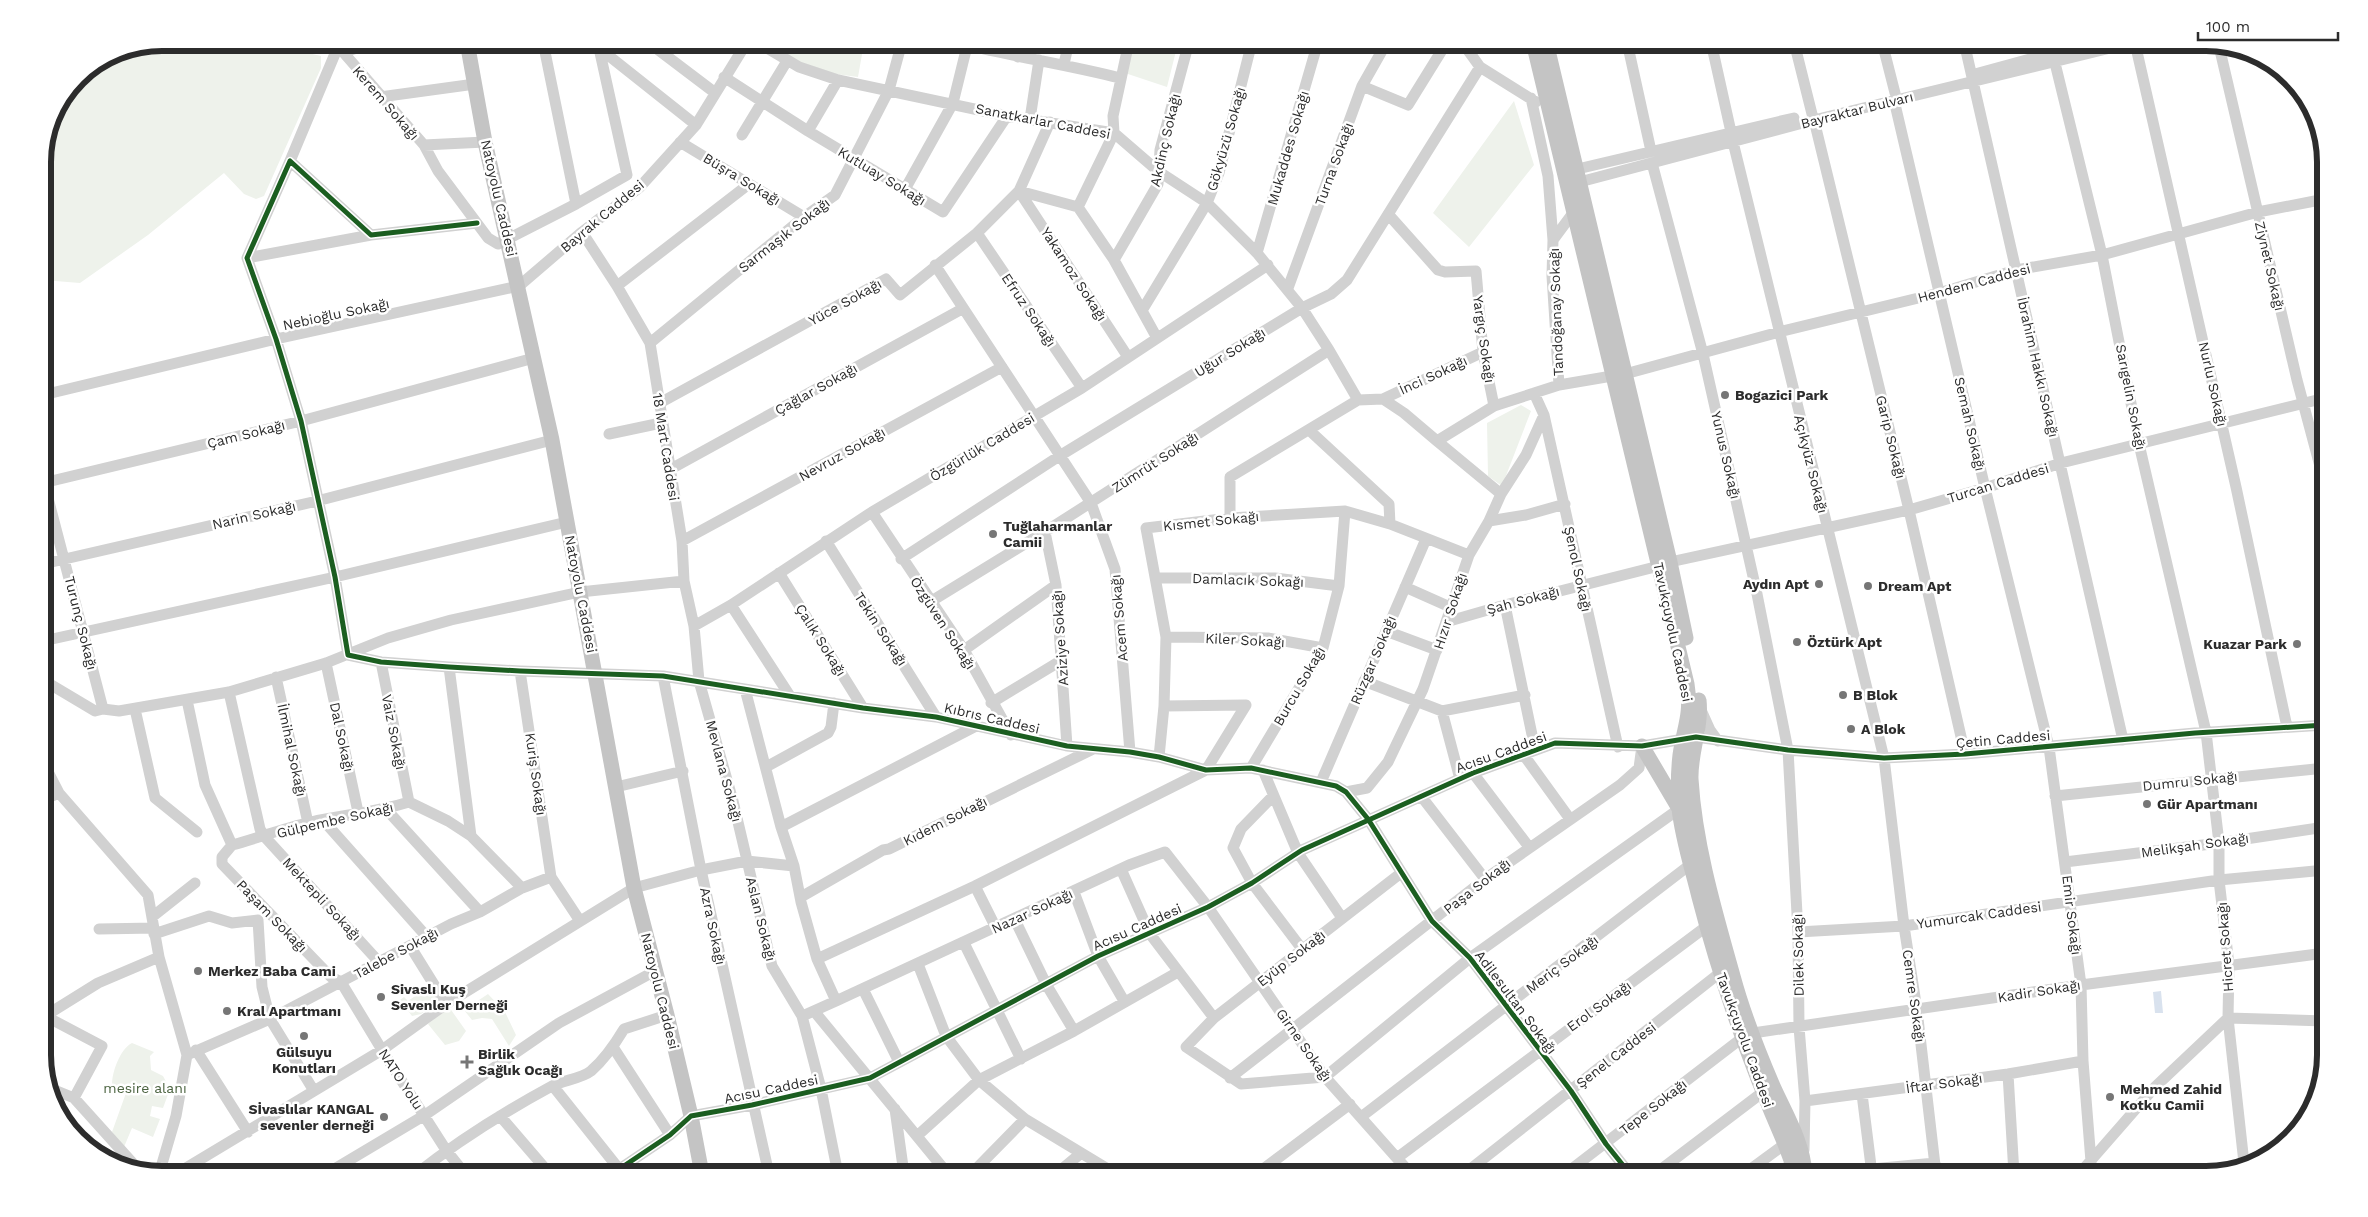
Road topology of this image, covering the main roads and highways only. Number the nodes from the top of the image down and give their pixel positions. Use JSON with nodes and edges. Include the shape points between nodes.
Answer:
{"nodes":[{"id":1,"x":469,"y":51,"type":"edge"},
{"id":2,"x":1535,"y":51,"type":"edge"},
{"id":3,"x":1548,"y":51,"type":"edge"},
{"id":4,"x":1572,"y":177,"type":"junction"},
{"id":5,"x":1619,"y":375,"type":"junction"},
{"id":6,"x":1665,"y":564,"type":"junction"},
{"id":7,"x":1690,"y":737,"type":"junction"},
{"id":8,"x":1642,"y":746,"type":"road end"},
{"id":9,"x":1679,"y":809,"type":"junction"},
{"id":10,"x":1747,"y":1036,"type":"junction"},
{"id":11,"x":700,"y":1166,"type":"edge"},
{"id":12,"x":1791,"y":1166,"type":"edge"},
{"id":13,"x":1805,"y":1166,"type":"edge"}],
"edges":[{"from":1,"to":11,"type":"main road","name":"Natoyolu Caddesi","via":[[485,142],[552,440],[634,888],[667,1015]]},
{"from":2,"to":4,"type":"main road","name":"Tavukçuyolu Caddesi","via":[[1550,111]]},
{"from":3,"to":4,"type":"main road","name":"Tavukçuyolu Caddesi"},
{"from":4,"to":5,"type":"main road","name":"Tavukçuyolu Caddesi"},
{"from":4,"to":5,"type":"main road","name":"Tavukçuyolu Caddesi","via":[[1573,213]]},
{"from":5,"to":6,"type":"main road","name":"Tavukçuyolu Caddesi"},
{"from":6,"to":7,"type":"main road","name":"Tavukçuyolu Caddesi","via":[[1689,701]]},
{"from":6,"to":7,"type":"main road","via":[[1700,707]]},
{"from":7,"to":9,"type":"main road","name":"Tavukçuyolu Caddesi","via":[[1678,776]]},
{"from":7,"to":10,"type":"main road","via":[[1693,809],[1702,857]]},
{"from":8,"to":9,"type":"main road"},
{"from":9,"to":10,"type":"main road","name":"Tavukçuyolu Caddesi","via":[[1706,926]]},
{"from":10,"to":12,"type":"main road","name":"Tavukçuyolu Caddesi","via":[[1762,1092]]},
{"from":10,"to":13,"type":"main road"}]}
